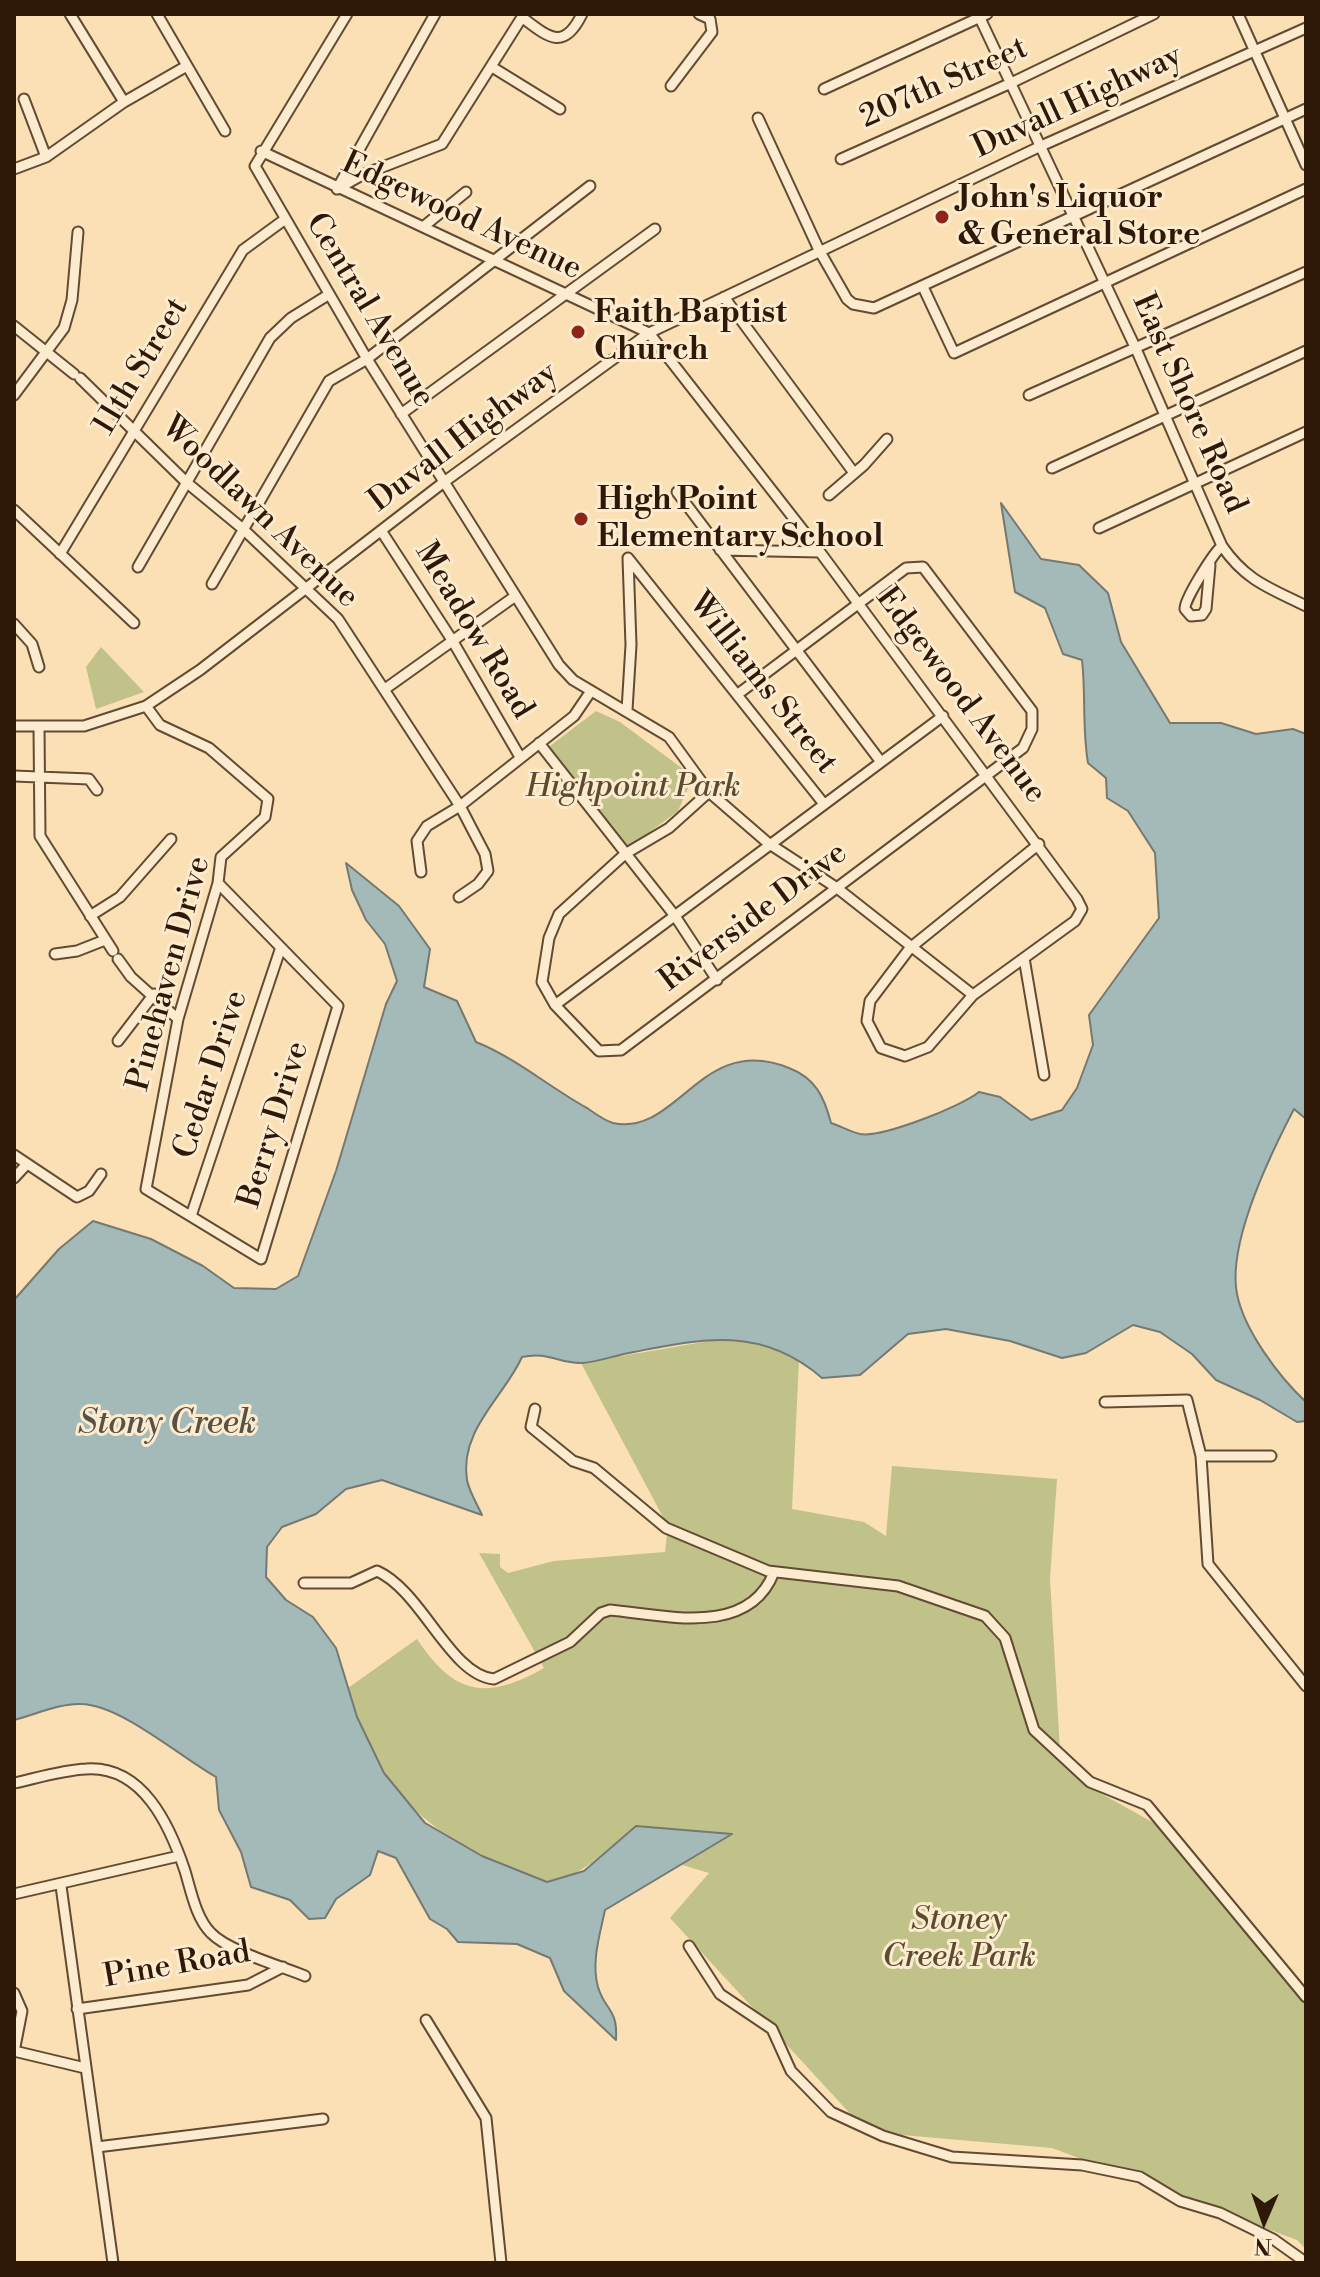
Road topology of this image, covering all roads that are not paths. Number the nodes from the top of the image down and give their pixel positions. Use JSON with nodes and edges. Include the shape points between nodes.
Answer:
{"nodes":[{"id":1,"x":70,"y":14,"type":"edge"},
{"id":2,"x":157,"y":14,"type":"edge"},
{"id":3,"x":347,"y":14,"type":"edge"},
{"id":4,"x":435,"y":14,"type":"edge"},
{"id":5,"x":582,"y":14,"type":"edge"},
{"id":6,"x":699,"y":14,"type":"edge"},
{"id":7,"x":1154,"y":14,"type":"edge"},
{"id":8,"x":1238,"y":14,"type":"edge"},
{"id":9,"x":982,"y":15,"type":"edge"},
{"id":10,"x":524,"y":16,"type":"edge"},
{"id":11,"x":1306,"y":28,"type":"edge"},
{"id":12,"x":1254,"y":52,"type":"junction"},
{"id":13,"x":185,"y":67,"type":"junction"},
{"id":14,"x":492,"y":67,"type":"junction"},
{"id":15,"x":1011,"y":83,"type":"junction"},
{"id":16,"x":671,"y":86,"type":"dead end"},
{"id":17,"x":824,"y":89,"type":"dead end"},
{"id":18,"x":24,"y":99,"type":"dead end"},
{"id":19,"x":124,"y":102,"type":"junction"},
{"id":20,"x":560,"y":109,"type":"dead end"},
{"id":21,"x":1306,"y":109,"type":"edge"},
{"id":22,"x":758,"y":118,"type":"dead end"},
{"id":23,"x":1285,"y":118,"type":"junction"},
{"id":24,"x":225,"y":131,"type":"dead end"},
{"id":25,"x":1041,"y":146,"type":"junction"},
{"id":26,"x":261,"y":151,"type":"junction"},
{"id":27,"x":46,"y":157,"type":"junction"},
{"id":28,"x":841,"y":159,"type":"dead end"},
{"id":29,"x":1306,"y":165,"type":"edge"},
{"id":30,"x":14,"y":169,"type":"edge"},
{"id":31,"x":590,"y":186,"type":"dead end"},
{"id":32,"x":337,"y":189,"type":"junction"},
{"id":33,"x":1306,"y":189,"type":"edge"},
{"id":34,"x":466,"y":192,"type":"dead end"},
{"id":35,"x":1075,"y":218,"type":"junction"},
{"id":36,"x":284,"y":220,"type":"junction"},
{"id":37,"x":423,"y":227,"type":"junction"},
{"id":38,"x":655,"y":229,"type":"dead end"},
{"id":39,"x":78,"y":232,"type":"dead end"},
{"id":40,"x":819,"y":250,"type":"junction"},
{"id":41,"x":494,"y":260,"type":"junction"},
{"id":42,"x":1306,"y":272,"type":"edge"},
{"id":43,"x":1105,"y":283,"type":"junction"},
{"id":44,"x":923,"y":287,"type":"junction"},
{"id":45,"x":565,"y":294,"type":"junction"},
{"id":46,"x":328,"y":295,"type":"junction"},
{"id":47,"x":724,"y":297,"type":"junction"},
{"id":48,"x":14,"y":326,"type":"edge"},
{"id":49,"x":649,"y":333,"type":"junction"},
{"id":50,"x":1136,"y":349,"type":"junction"},
{"id":51,"x":46,"y":351,"type":"junction"},
{"id":52,"x":1306,"y":351,"type":"edge"},
{"id":53,"x":367,"y":359,"type":"junction"},
{"id":54,"x":14,"y":395,"type":"edge"},
{"id":55,"x":1029,"y":395,"type":"dead end"},
{"id":56,"x":401,"y":414,"type":"junction"},
{"id":57,"x":1166,"y":418,"type":"junction"},
{"id":58,"x":134,"y":430,"type":"junction"},
{"id":59,"x":1306,"y":432,"type":"edge"},
{"id":60,"x":887,"y":439,"type":"dead end"},
{"id":61,"x":1052,"y":468,"type":"dead end"},
{"id":62,"x":854,"y":473,"type":"junction"},
{"id":63,"x":186,"y":482,"type":"junction"},
{"id":64,"x":444,"y":482,"type":"junction"},
{"id":65,"x":1197,"y":485,"type":"junction"},
{"id":66,"x":677,"y":492,"type":"dead end"},
{"id":67,"x":829,"y":495,"type":"dead end"},
{"id":68,"x":14,"y":510,"type":"edge"},
{"id":69,"x":1099,"y":528,"type":"dead end"},
{"id":70,"x":243,"y":529,"type":"junction"},
{"id":71,"x":382,"y":532,"type":"junction"},
{"id":72,"x":1222,"y":546,"type":"junction"},
{"id":73,"x":720,"y":550,"type":"junction"},
{"id":74,"x":820,"y":552,"type":"junction"},
{"id":75,"x":60,"y":554,"type":"junction"},
{"id":76,"x":1210,"y":565,"type":"junction"},
{"id":77,"x":138,"y":567,"type":"dead end"},
{"id":78,"x":212,"y":584,"type":"dead end"},
{"id":79,"x":307,"y":588,"type":"junction"},
{"id":80,"x":514,"y":597,"type":"junction"},
{"id":81,"x":858,"y":605,"type":"junction"},
{"id":82,"x":1306,"y":606,"type":"edge"},
{"id":83,"x":134,"y":623,"type":"dead end"},
{"id":84,"x":14,"y":624,"type":"edge"},
{"id":85,"x":452,"y":640,"type":"junction"},
{"id":86,"x":796,"y":653,"type":"junction"},
{"id":87,"x":39,"y":667,"type":"dead end"},
{"id":88,"x":385,"y":689,"type":"junction"},
{"id":89,"x":589,"y":690,"type":"junction"},
{"id":90,"x":738,"y":694,"type":"junction"},
{"id":91,"x":146,"y":706,"type":"junction"},
{"id":92,"x":627,"y":710,"type":"junction"},
{"id":93,"x":943,"y":716,"type":"junction"},
{"id":94,"x":14,"y":726,"type":"edge"},
{"id":95,"x":39,"y":727,"type":"junction"},
{"id":96,"x":539,"y":743,"type":"junction"},
{"id":97,"x":520,"y":757,"type":"junction"},
{"id":98,"x":881,"y":762,"type":"junction"},
{"id":99,"x":987,"y":774,"type":"junction"},
{"id":100,"x":14,"y":776,"type":"edge"},
{"id":101,"x":37,"y":777,"type":"junction"},
{"id":102,"x":97,"y":790,"type":"dead end"},
{"id":103,"x":709,"y":792,"type":"junction"},
{"id":104,"x":824,"y":804,"type":"junction"},
{"id":105,"x":460,"y":806,"type":"junction"},
{"id":106,"x":171,"y":839,"type":"dead end"},
{"id":107,"x":770,"y":844,"type":"junction"},
{"id":108,"x":1039,"y":844,"type":"junction"},
{"id":109,"x":625,"y":854,"type":"junction"},
{"id":110,"x":421,"y":872,"type":"dead end"},
{"id":111,"x":218,"y":883,"type":"junction"},
{"id":112,"x":837,"y":888,"type":"junction"},
{"id":113,"x":459,"y":897,"type":"dead end"},
{"id":114,"x":90,"y":916,"type":"junction"},
{"id":115,"x":675,"y":916,"type":"junction"},
{"id":116,"x":105,"y":940,"type":"junction"},
{"id":117,"x":910,"y":948,"type":"junction"},
{"id":118,"x":280,"y":950,"type":"junction"},
{"id":119,"x":55,"y":954,"type":"dead end"},
{"id":120,"x":1024,"y":958,"type":"junction"},
{"id":121,"x":717,"y":980,"type":"junction"},
{"id":122,"x":154,"y":994,"type":"junction"},
{"id":123,"x":973,"y":995,"type":"junction"},
{"id":124,"x":555,"y":1005,"type":"junction"},
{"id":125,"x":178,"y":1019,"type":"junction"},
{"id":126,"x":118,"y":1041,"type":"dead end"},
{"id":127,"x":1044,"y":1075,"type":"dead end"},
{"id":128,"x":14,"y":1155,"type":"edge"},
{"id":129,"x":27,"y":1164,"type":"junction"},
{"id":130,"x":101,"y":1174,"type":"dead end"},
{"id":131,"x":14,"y":1178,"type":"edge"},
{"id":132,"x":191,"y":1216,"type":"junction"},
{"id":133,"x":1105,"y":1402,"type":"dead end"},
{"id":134,"x":535,"y":1409,"type":"dead end"},
{"id":135,"x":1201,"y":1456,"type":"junction"},
{"id":136,"x":1271,"y":1456,"type":"dead end"},
{"id":137,"x":774,"y":1572,"type":"junction"},
{"id":138,"x":304,"y":1583,"type":"dead end"},
{"id":139,"x":1306,"y":1686,"type":"edge"},
{"id":140,"x":14,"y":1783,"type":"edge"},
{"id":141,"x":179,"y":1856,"type":"junction"},
{"id":142,"x":61,"y":1886,"type":"junction"},
{"id":143,"x":14,"y":1894,"type":"edge"},
{"id":144,"x":689,"y":1946,"type":"dead end"},
{"id":145,"x":283,"y":1967,"type":"junction"},
{"id":146,"x":305,"y":1976,"type":"dead end"},
{"id":147,"x":14,"y":1993,"type":"edge"},
{"id":148,"x":1306,"y":1997,"type":"edge"},
{"id":149,"x":77,"y":2009,"type":"junction"},
{"id":150,"x":426,"y":2020,"type":"dead end"},
{"id":151,"x":14,"y":2052,"type":"edge"},
{"id":152,"x":85,"y":2068,"type":"junction"},
{"id":153,"x":323,"y":2119,"type":"dead end"},
{"id":154,"x":97,"y":2147,"type":"junction"},
{"id":155,"x":1301,"y":2259,"type":"edge"},
{"id":156,"x":113,"y":2263,"type":"edge"},
{"id":157,"x":501,"y":2263,"type":"edge"}],
"edges":[{"from":1,"to":19,"type":"street"},
{"from":2,"to":13,"type":"street"},
{"from":3,"to":26,"type":"street"},
{"from":4,"to":32,"type":"street"},
{"from":5,"to":10,"type":"street","via":[[574,30],[560,39],[549,37]]},
{"from":6,"to":16,"type":"street","via":[[710,19],[712,32]]},
{"from":7,"to":15,"type":"street","name":"207th Street"},
{"from":8,"to":12,"type":"street"},
{"from":9,"to":15,"type":"street","name":"East Shore Road"},
{"from":9,"to":17,"type":"street"},
{"from":10,"to":14,"type":"street"},
{"from":11,"to":12,"type":"street","name":"Duvall Highway"},
{"from":12,"to":23,"type":"street"},
{"from":12,"to":25,"type":"street","name":"Duvall Highway"},
{"from":13,"to":19,"type":"street"},
{"from":13,"to":24,"type":"street"},
{"from":14,"to":20,"type":"street"},
{"from":14,"to":32,"type":"street","via":[[442,144]]},
{"from":15,"to":25,"type":"street","name":"East Shore Road"},
{"from":15,"to":28,"type":"street","name":"207th Street"},
{"from":18,"to":27,"type":"street"},
{"from":19,"to":27,"type":"street"},
{"from":21,"to":23,"type":"street"},
{"from":22,"to":40,"type":"street"},
{"from":23,"to":29,"type":"street"},
{"from":23,"to":35,"type":"street"},
{"from":25,"to":35,"type":"street","name":"East Shore Road"},
{"from":25,"to":40,"type":"street","name":"Duvall Highway"},
{"from":26,"to":32,"type":"street","name":"Edgewood Avenue"},
{"from":26,"to":36,"type":"street","name":"Central Avenue","via":[[255,166]]},
{"from":27,"to":30,"type":"street"},
{"from":31,"to":41,"type":"street"},
{"from":32,"to":37,"type":"street","name":"Edgewood Avenue"},
{"from":33,"to":43,"type":"street"},
{"from":34,"to":37,"type":"street"},
{"from":35,"to":43,"type":"street","name":"East Shore Road"},
{"from":35,"to":44,"type":"street"},
{"from":36,"to":46,"type":"street","name":"Central Avenue"},
{"from":36,"to":58,"type":"street","name":"11th Street","via":[[243,250]]},
{"from":37,"to":41,"type":"street","name":"Edgewood Avenue"},
{"from":38,"to":45,"type":"street"},
{"from":39,"to":51,"type":"street","via":[[72,300],[64,328]]},
{"from":40,"to":44,"type":"street","via":[[853,304],[874,308]]},
{"from":40,"to":47,"type":"street","name":"Duvall Highway"},
{"from":41,"to":45,"type":"street","name":"Edgewood Avenue"},
{"from":41,"to":53,"type":"street"},
{"from":42,"to":50,"type":"street"},
{"from":43,"to":44,"type":"street","via":[[954,353]]},
{"from":43,"to":50,"type":"street","name":"East Shore Road"},
{"from":45,"to":49,"type":"street","name":"Edgewood Avenue"},
{"from":45,"to":56,"type":"street"},
{"from":46,"to":53,"type":"street","name":"Central Avenue"},
{"from":46,"to":63,"type":"street","via":[[270,338]]},
{"from":47,"to":49,"type":"street","name":"Duvall Highway"},
{"from":47,"to":62,"type":"street"},
{"from":48,"to":51,"type":"street","name":"Woodlawn Avenue"},
{"from":49,"to":64,"type":"street","name":"Duvall Highway"},
{"from":49,"to":74,"type":"street","name":"Edgewood Avenue"},
{"from":50,"to":55,"type":"street"},
{"from":50,"to":57,"type":"street","name":"East Shore Road"},
{"from":51,"to":54,"type":"street"},
{"from":51,"to":58,"type":"street","name":"Woodlawn Avenue"},
{"from":52,"to":57,"type":"street"},
{"from":53,"to":56,"type":"street","name":"Central Avenue"},
{"from":53,"to":70,"type":"street","via":[[329,381]]},
{"from":56,"to":64,"type":"street","name":"Central Avenue"},
{"from":57,"to":61,"type":"street"},
{"from":57,"to":65,"type":"street","name":"East Shore Road"},
{"from":58,"to":63,"type":"street","name":"Woodlawn Avenue"},
{"from":58,"to":75,"type":"street","name":"11th Street"},
{"from":59,"to":65,"type":"street"},
{"from":60,"to":62,"type":"street"},
{"from":62,"to":67,"type":"street"},
{"from":63,"to":70,"type":"street","name":"Woodlawn Avenue"},
{"from":63,"to":77,"type":"street"},
{"from":64,"to":71,"type":"street","name":"Duvall Highway"},
{"from":64,"to":80,"type":"street","name":"Central Avenue"},
{"from":65,"to":69,"type":"street"},
{"from":65,"to":72,"type":"street","name":"East Shore Road"},
{"from":66,"to":73,"type":"street"},
{"from":68,"to":75,"type":"street"},
{"from":70,"to":78,"type":"street"},
{"from":70,"to":79,"type":"street","name":"Woodlawn Avenue"},
{"from":71,"to":79,"type":"street","name":"Duvall Highway"},
{"from":71,"to":85,"type":"street","name":"Meadow Road"},
{"from":72,"to":76,"type":"street","via":[[1213,552]]},
{"from":72,"to":82,"type":"street","name":"East Shore Road","via":[[1237,568],[1258,583]]},
{"from":73,"to":74,"type":"street"},
{"from":73,"to":86,"type":"street"},
{"from":74,"to":81,"type":"street","name":"Edgewood Avenue"},
{"from":75,"to":83,"type":"street"},
{"from":76,"to":76,"type":"street","via":[[1206,609],[1191,616],[1184,601]]},
{"from":79,"to":88,"type":"street","name":"Woodlawn Avenue","via":[[338,619]]},
{"from":79,"to":91,"type":"street","name":"Duvall Highway"},
{"from":80,"to":85,"type":"street"},
{"from":80,"to":89,"type":"street","name":"Central Avenue","via":[[559,665]]},
{"from":81,"to":86,"type":"street"},
{"from":81,"to":93,"type":"street","name":"Edgewood Avenue"},
{"from":81,"to":99,"type":"street","name":"Riverside Drive","via":[[906,568],[923,567],[1032,711],[1032,729],[1023,748]]},
{"from":84,"to":87,"type":"street","via":[[32,644]]},
{"from":85,"to":88,"type":"street"},
{"from":85,"to":97,"type":"street","name":"Meadow Road"},
{"from":86,"to":90,"type":"street"},
{"from":86,"to":98,"type":"street"},
{"from":88,"to":105,"type":"street","name":"Woodlawn Avenue"},
{"from":89,"to":92,"type":"street","name":"Central Avenue"},
{"from":89,"to":96,"type":"street","via":[[574,716]]},
{"from":90,"to":92,"type":"street","name":"Williams Street","via":[[628,558]]},
{"from":90,"to":104,"type":"street","name":"Williams Street"},
{"from":91,"to":95,"type":"street","name":"Duvall Highway","via":[[84,726]]},
{"from":91,"to":111,"type":"street","name":"Pinehaven Drive","via":[[160,725],[209,748],[268,799],[265,817],[221,857]]},
{"from":92,"to":103,"type":"street","name":"Central Avenue","via":[[669,737]]},
{"from":93,"to":98,"type":"street"},
{"from":93,"to":99,"type":"street","name":"Edgewood Avenue"},
{"from":94,"to":95,"type":"street","name":"Duvall Highway"},
{"from":95,"to":101,"type":"street"},
{"from":96,"to":97,"type":"street"},
{"from":96,"to":109,"type":"street"},
{"from":97,"to":105,"type":"street"},
{"from":98,"to":104,"type":"street"},
{"from":99,"to":108,"type":"street","name":"Edgewood Avenue"},
{"from":99,"to":112,"type":"street","name":"Riverside Drive"},
{"from":100,"to":101,"type":"street"},
{"from":101,"to":102,"type":"street","via":[[89,779]]},
{"from":101,"to":114,"type":"street","via":[[40,836]]},
{"from":103,"to":107,"type":"street","name":"Central Avenue"},
{"from":103,"to":109,"type":"street","via":[[669,828]]},
{"from":104,"to":107,"type":"street"},
{"from":105,"to":110,"type":"street","via":[[427,826],[417,841]]},
{"from":105,"to":113,"type":"street","name":"Woodlawn Avenue","via":[[488,871]]},
{"from":106,"to":114,"type":"street","via":[[120,897]]},
{"from":107,"to":112,"type":"street","name":"Central Avenue"},
{"from":107,"to":115,"type":"street"},
{"from":108,"to":117,"type":"street"},
{"from":108,"to":120,"type":"street","name":"Edgewood Avenue","via":[[1082,909],[1075,921]]},
{"from":109,"to":115,"type":"street"},
{"from":109,"to":124,"type":"street","via":[[559,914],[542,982]]},
{"from":111,"to":118,"type":"street"},
{"from":111,"to":125,"type":"street","name":"Pinehaven Drive"},
{"from":112,"to":117,"type":"street","name":"Central Avenue"},
{"from":112,"to":121,"type":"street","name":"Riverside Drive"},
{"from":114,"to":116,"type":"street"},
{"from":115,"to":121,"type":"street"},
{"from":115,"to":124,"type":"street"},
{"from":116,"to":119,"type":"street"},
{"from":116,"to":122,"type":"street","via":[[131,977]]},
{"from":117,"to":123,"type":"street","name":"Central Avenue"},
{"from":117,"to":123,"type":"street","via":[[870,1001],[867,1021],[881,1048],[905,1056],[928,1047]]},
{"from":118,"to":132,"type":"street","name":"Cedar Drive"},
{"from":118,"to":132,"type":"street","name":"Berry Drive","via":[[338,1006],[261,1259]]},
{"from":120,"to":123,"type":"street"},
{"from":120,"to":127,"type":"street"},
{"from":121,"to":124,"type":"street","name":"Riverside Drive","via":[[621,1050],[599,1051]]},
{"from":122,"to":125,"type":"street"},
{"from":122,"to":126,"type":"street"},
{"from":125,"to":132,"type":"street","name":"Pinehaven Drive","via":[[146,1189]]},
{"from":128,"to":129,"type":"street"},
{"from":129,"to":130,"type":"street","via":[[77,1197]]},
{"from":129,"to":131,"type":"street"},
{"from":133,"to":135,"type":"street","via":[[1187,1400]]},
{"from":134,"to":137,"type":"street","via":[[531,1427],[573,1461],[594,1468],[666,1528]]},
{"from":135,"to":136,"type":"street"},
{"from":135,"to":139,"type":"street","via":[[1208,1564]]},
{"from":137,"to":138,"type":"street","via":[[761,1593],[733,1613],[714,1619],[610,1610],[570,1642],[494,1679],[470,1672],[395,1579],[377,1571],[351,1583]]},
{"from":137,"to":148,"type":"street","via":[[898,1586],[997,1625],[1034,1730],[1090,1782],[1147,1805]]},
{"from":140,"to":141,"type":"street","via":[[87,1769],[118,1774],[156,1807]]},
{"from":141,"to":142,"type":"street"},
{"from":141,"to":145,"type":"street","via":[[211,1934]]},
{"from":142,"to":143,"type":"street"},
{"from":142,"to":149,"type":"street"},
{"from":144,"to":155,"type":"street","via":[[720,1994],[772,2029],[791,2071],[831,2112],[883,2136],[952,2157],[1082,2165],[1140,2177],[1180,2201],[1220,2213],[1273,2239]]},
{"from":145,"to":146,"type":"street"},
{"from":145,"to":149,"type":"street","name":"Pine Road","via":[[248,1985]]},
{"from":147,"to":151,"type":"street","via":[[22,2011]]},
{"from":149,"to":152,"type":"street"},
{"from":150,"to":157,"type":"street","via":[[486,2118]]},
{"from":151,"to":152,"type":"street"},
{"from":152,"to":154,"type":"street"},
{"from":153,"to":154,"type":"street"},
{"from":154,"to":156,"type":"street"}]}
